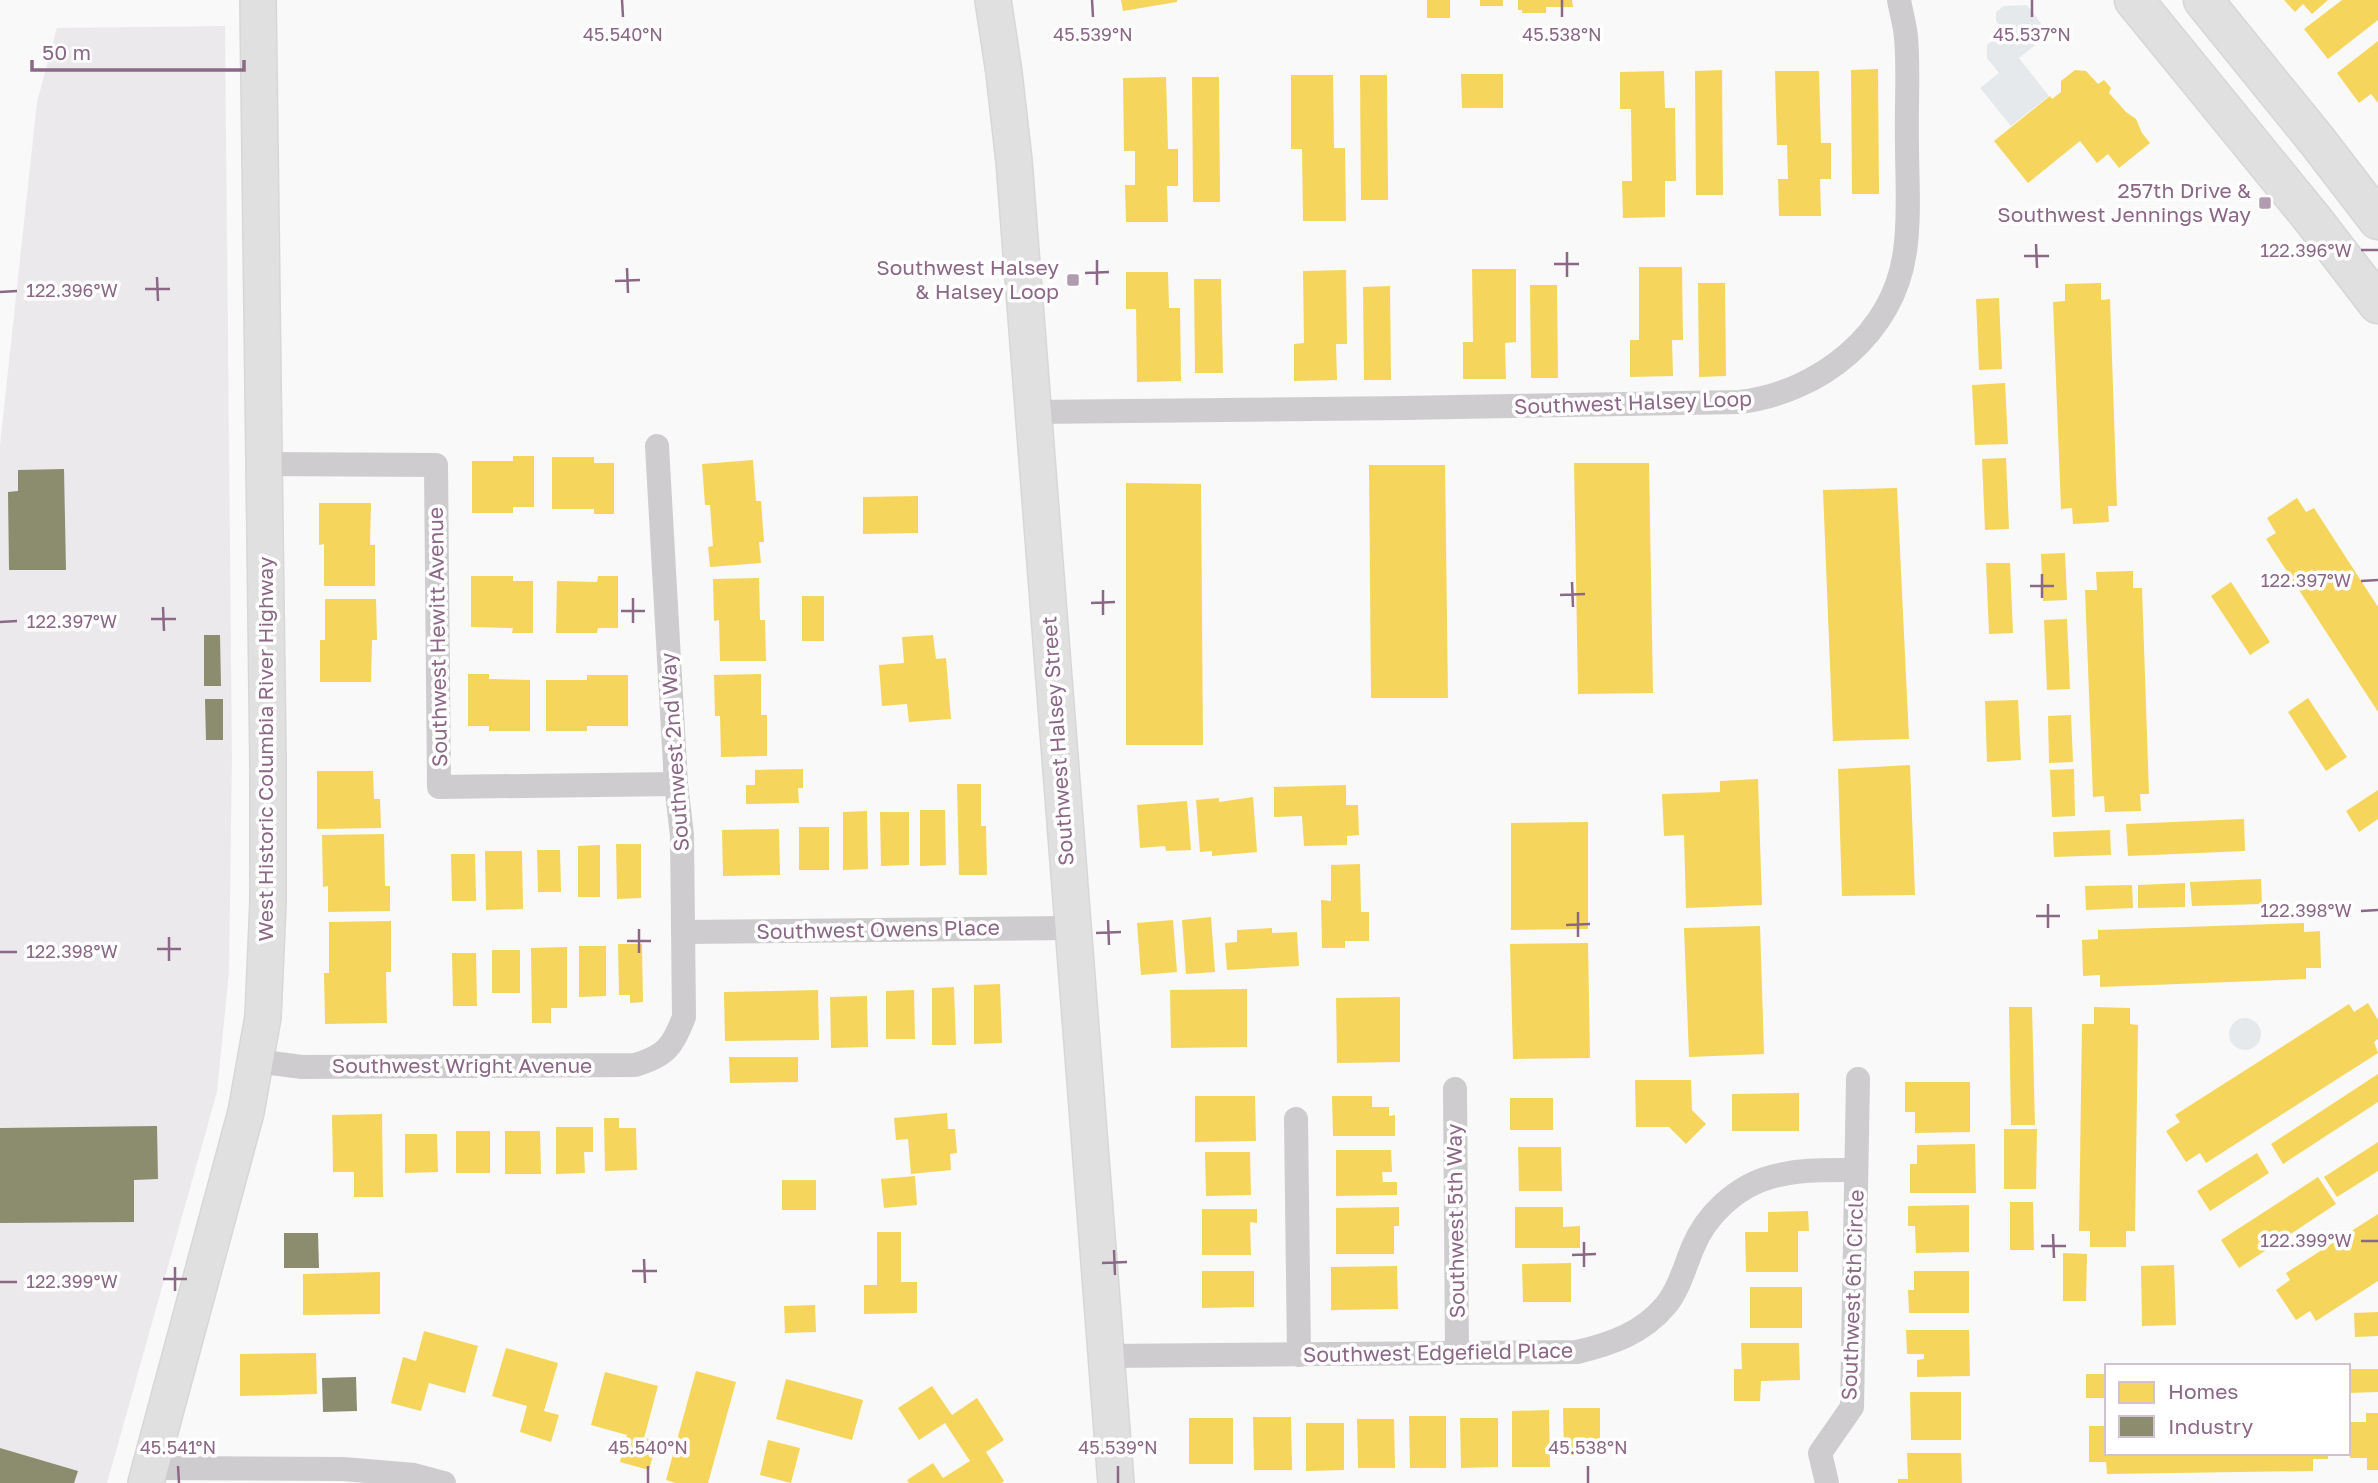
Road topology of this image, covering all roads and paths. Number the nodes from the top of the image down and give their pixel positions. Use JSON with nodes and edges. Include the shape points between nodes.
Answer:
{"nodes":[{"id":1,"x":258,"y":0,"type":"edge"},
{"id":2,"x":993,"y":0,"type":"edge"},
{"id":3,"x":1899,"y":0,"type":"edge"},
{"id":4,"x":2134,"y":0,"type":"edge"},
{"id":5,"x":2203,"y":0,"type":"edge"},
{"id":6,"x":2378,"y":220,"type":"edge"},
{"id":7,"x":2378,"y":304,"type":"edge"},
{"id":8,"x":1034,"y":412,"type":"junction"},
{"id":9,"x":657,"y":446,"type":"dead end"},
{"id":10,"x":264,"y":464,"type":"junction"},
{"id":11,"x":676,"y":784,"type":"junction"},
{"id":12,"x":1072,"y":928,"type":"junction"},
{"id":13,"x":683,"y":932,"type":"junction"},
{"id":14,"x":664,"y":1052,"type":"joint"},
{"id":15,"x":256,"y":1061,"type":"junction"},
{"id":16,"x":1858,"y":1079,"type":"dead end"},
{"id":17,"x":1455,"y":1089,"type":"dead end"},
{"id":18,"x":1296,"y":1119,"type":"dead end"},
{"id":19,"x":1856,"y":1170,"type":"junction"},
{"id":20,"x":1457,"y":1352,"type":"junction"},
{"id":21,"x":1299,"y":1355,"type":"junction"},
{"id":22,"x":1107,"y":1356,"type":"junction"},
{"id":23,"x":148,"y":1475,"type":"edge"},
{"id":24,"x":444,"y":1483,"type":"edge"},
{"id":25,"x":1116,"y":1483,"type":"edge"},
{"id":26,"x":1827,"y":1483,"type":"edge"}],
"edges":[{"from":1,"to":10,"type":"street","name":"West Historic Columbia River Highway"},
{"from":2,"to":8,"type":"street","name":"Southwest Halsey Street","via":[[1013,148]]},
{"from":3,"to":8,"type":"street","name":"Southwest Halsey Loop","via":[[1906,37],[1908,219],[1900,271],[1886,308],[1865,337],[1826,372],[1796,387],[1740,402]]},
{"from":4,"to":7,"type":"main road"},
{"from":5,"to":6,"type":"main road"},
{"from":8,"to":12,"type":"street","name":"Southwest Halsey Street"},
{"from":9,"to":11,"type":"street","name":"Southwest 2nd Way"},
{"from":10,"to":11,"type":"street","name":"Southwest Hewitt Avenue","via":[[436,465],[439,787]]},
{"from":10,"to":15,"type":"street","name":"West Historic Columbia River Highway","via":[[268,902]]},
{"from":11,"to":13,"type":"street","name":"Southwest 2nd Way","via":[[682,835]]},
{"from":12,"to":13,"type":"street","name":"Southwest Owens Place"},
{"from":12,"to":22,"type":"street","name":"Southwest Halsey Street"},
{"from":13,"to":14,"type":"street","name":"Southwest 2nd Way","via":[[684,1017]]},
{"from":14,"to":15,"type":"street","name":"Southwest Wright Avenue","via":[[635,1065],[302,1068]]},
{"from":15,"to":23,"type":"street","name":"West Historic Columbia River Highway"},
{"from":16,"to":19,"type":"street","name":"Southwest 6th Circle"},
{"from":17,"to":20,"type":"street","name":"Southwest 5th Way"},
{"from":18,"to":21,"type":"street"},
{"from":19,"to":20,"type":"street","name":"Southwest Edgefield Place","via":[[1799,1170],[1768,1177],[1739,1191],[1709,1219],[1667,1304],[1640,1328],[1611,1344],[1577,1352]]},
{"from":19,"to":26,"type":"street","name":"Southwest 6th Circle","via":[[1852,1407],[1820,1453]]},
{"from":20,"to":21,"type":"street","name":"Southwest Edgefield Place"},
{"from":21,"to":22,"type":"street","name":"Southwest Edgefield Place"},
{"from":22,"to":25,"type":"street","name":"Southwest Halsey Street"},
{"from":23,"to":24,"type":"street","via":[[343,1469],[414,1475]]}]}
